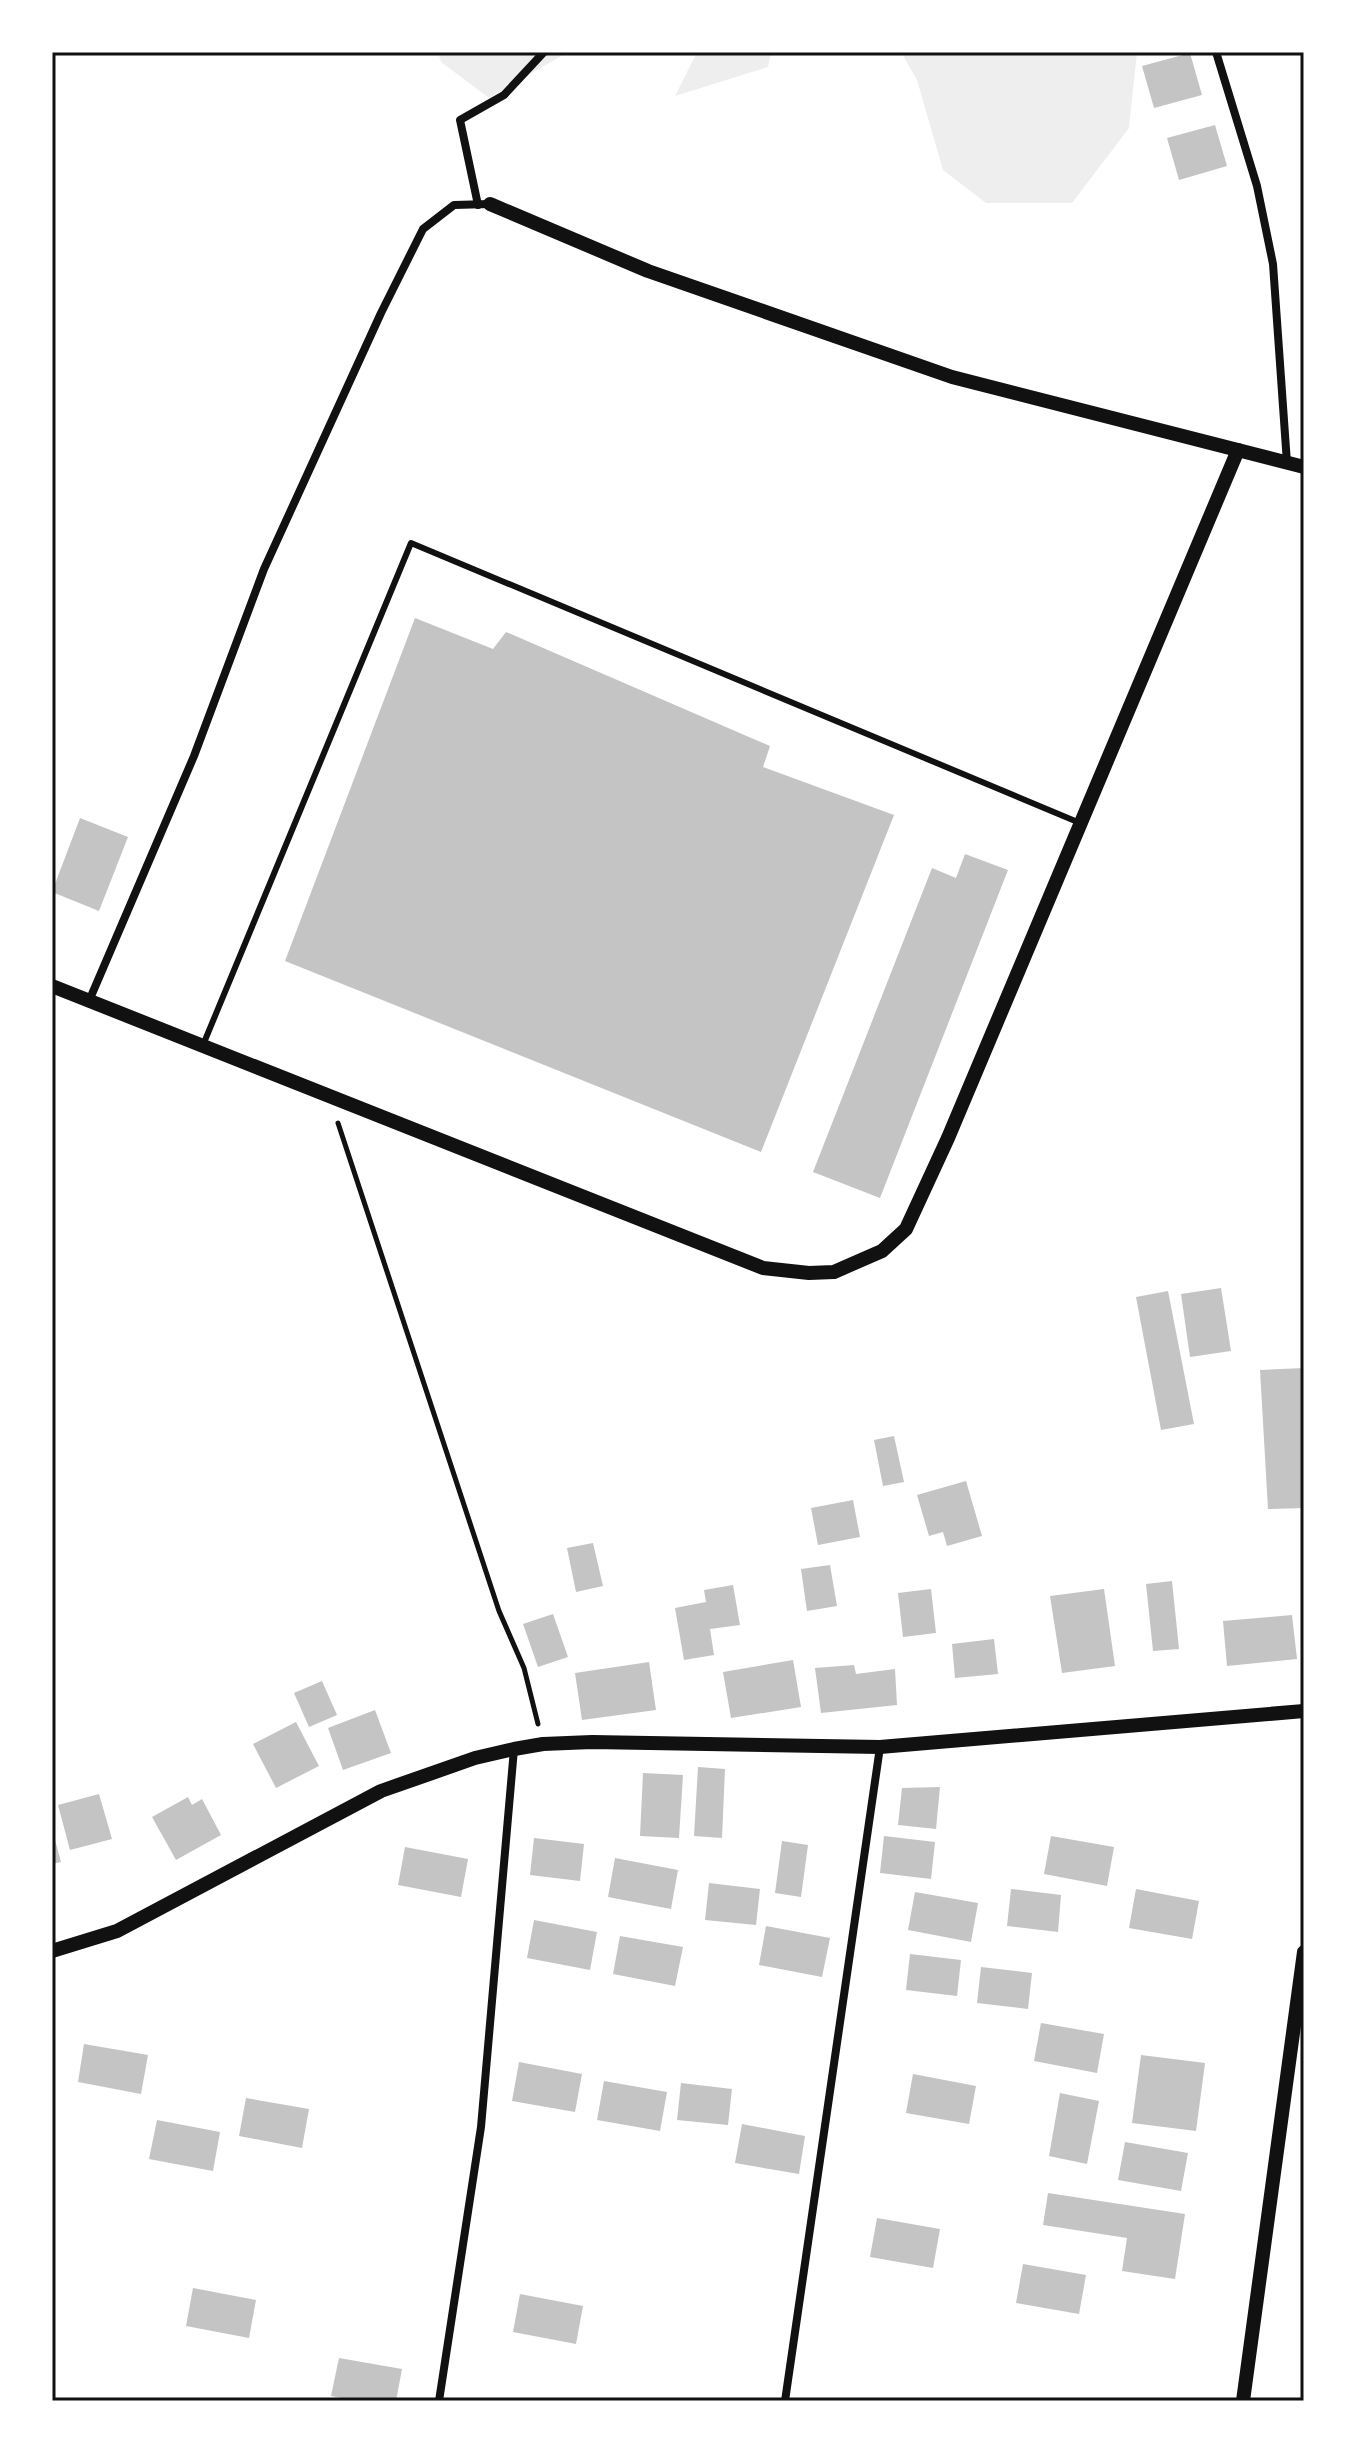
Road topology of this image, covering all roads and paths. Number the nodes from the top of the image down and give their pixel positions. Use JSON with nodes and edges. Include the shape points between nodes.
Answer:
{"nodes":[{"id":1,"x":544,"y":52,"type":"edge"},
{"id":2,"x":1216,"y":52,"type":"edge"},
{"id":3,"x":484,"y":205,"type":"junction"},
{"id":4,"x":1238,"y":450,"type":"junction"},
{"id":5,"x":1287,"y":463,"type":"junction"},
{"id":6,"x":1304,"y":467,"type":"edge"},
{"id":7,"x":1080,"y":823,"type":"junction"},
{"id":8,"x":52,"y":986,"type":"edge"},
{"id":9,"x":89,"y":1001,"type":"junction"},
{"id":10,"x":202,"y":1046,"type":"junction"},
{"id":11,"x":330,"y":1098,"type":"junction"},
{"id":12,"x":1304,"y":1711,"type":"edge"},
{"id":13,"x":543,"y":1744,"type":"junction"},
{"id":14,"x":880,"y":1747,"type":"junction"},
{"id":15,"x":514,"y":1749,"type":"junction"},
{"id":16,"x":52,"y":1951,"type":"edge"},
{"id":17,"x":1304,"y":1952,"type":"edge"},
{"id":18,"x":439,"y":2401,"type":"edge"},
{"id":19,"x":785,"y":2401,"type":"edge"},
{"id":20,"x":1243,"y":2401,"type":"edge"}],
"edges":[{"from":1,"to":3,"type":"street","via":[[504,95],[460,120]]},
{"from":2,"to":5,"type":"street","via":[[1257,186],[1273,264]]},
{"from":3,"to":4,"type":"street","via":[[648,271],[952,377]]},
{"from":3,"to":9,"type":"street","via":[[454,205],[423,229],[381,313],[264,569],[194,756]]},
{"from":4,"to":5,"type":"street"},
{"from":4,"to":7,"type":"street"},
{"from":5,"to":6,"type":"street"},
{"from":7,"to":10,"type":"lane","via":[[411,543]]},
{"from":7,"to":11,"type":"street","via":[[906,1229],[882,1251],[834,1272],[763,1268]]},
{"from":8,"to":9,"type":"street"},
{"from":9,"to":10,"type":"street"},
{"from":10,"to":11,"type":"street"},
{"from":11,"to":13,"type":"path","via":[[499,1611],[524,1668]]},
{"from":12,"to":14,"type":"street"},
{"from":13,"to":14,"type":"street"},
{"from":13,"to":15,"type":"street"},
{"from":14,"to":19,"type":"street"},
{"from":15,"to":16,"type":"street","via":[[381,1791],[117,1931]]},
{"from":15,"to":18,"type":"street","via":[[481,2127]]},
{"from":17,"to":20,"type":"street"}]}
